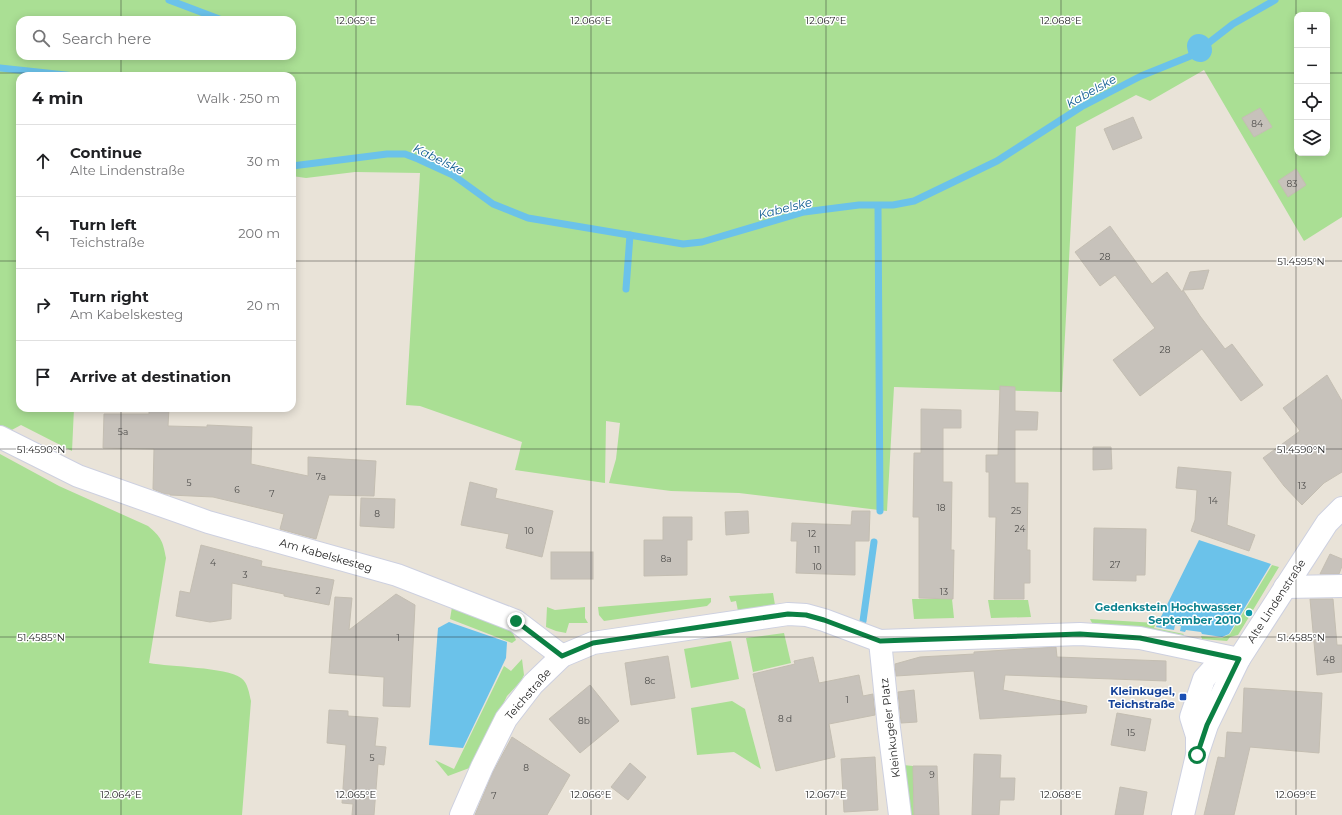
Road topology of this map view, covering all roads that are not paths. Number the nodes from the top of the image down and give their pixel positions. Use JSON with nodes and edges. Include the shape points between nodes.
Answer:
{"nodes":[{"id":1,"x":0,"y":437,"type":"edge"},
{"id":2,"x":1342,"y":508,"type":"edge"},
{"id":3,"x":1342,"y":586,"type":"edge"},
{"id":4,"x":1285,"y":587,"type":"junction"},
{"id":5,"x":880,"y":641,"type":"junction"},
{"id":6,"x":562,"y":656,"type":"junction"},
{"id":7,"x":1239,"y":659,"type":"junction"},
{"id":8,"x":461,"y":815,"type":"edge"},
{"id":9,"x":900,"y":815,"type":"edge"},
{"id":10,"x":1183,"y":815,"type":"edge"}],
"edges":[{"from":1,"to":6,"type":"street","name":"Am Kabelskesteg","via":[[78,476],[208,522],[397,575],[516,621]]},
{"from":2,"to":4,"type":"street","name":"Alte Lindenstraße","via":[[1327,523]]},
{"from":3,"to":4,"type":"street"},
{"from":4,"to":7,"type":"street","name":"Alte Lindenstraße"},
{"from":5,"to":6,"type":"street","name":"Teichstraße","via":[[824,620],[788,614],[593,643]]},
{"from":5,"to":7,"type":"street","name":"Teichstraße","via":[[1080,634],[1140,638]]},
{"from":5,"to":9,"type":"street","name":"Kleinkugeler Platz"},
{"from":6,"to":8,"type":"street","name":"Teichstraße","via":[[533,684],[506,719]]},
{"from":7,"to":10,"type":"street","name":"Alte Lindenstraße","via":[[1207,725]]}]}
